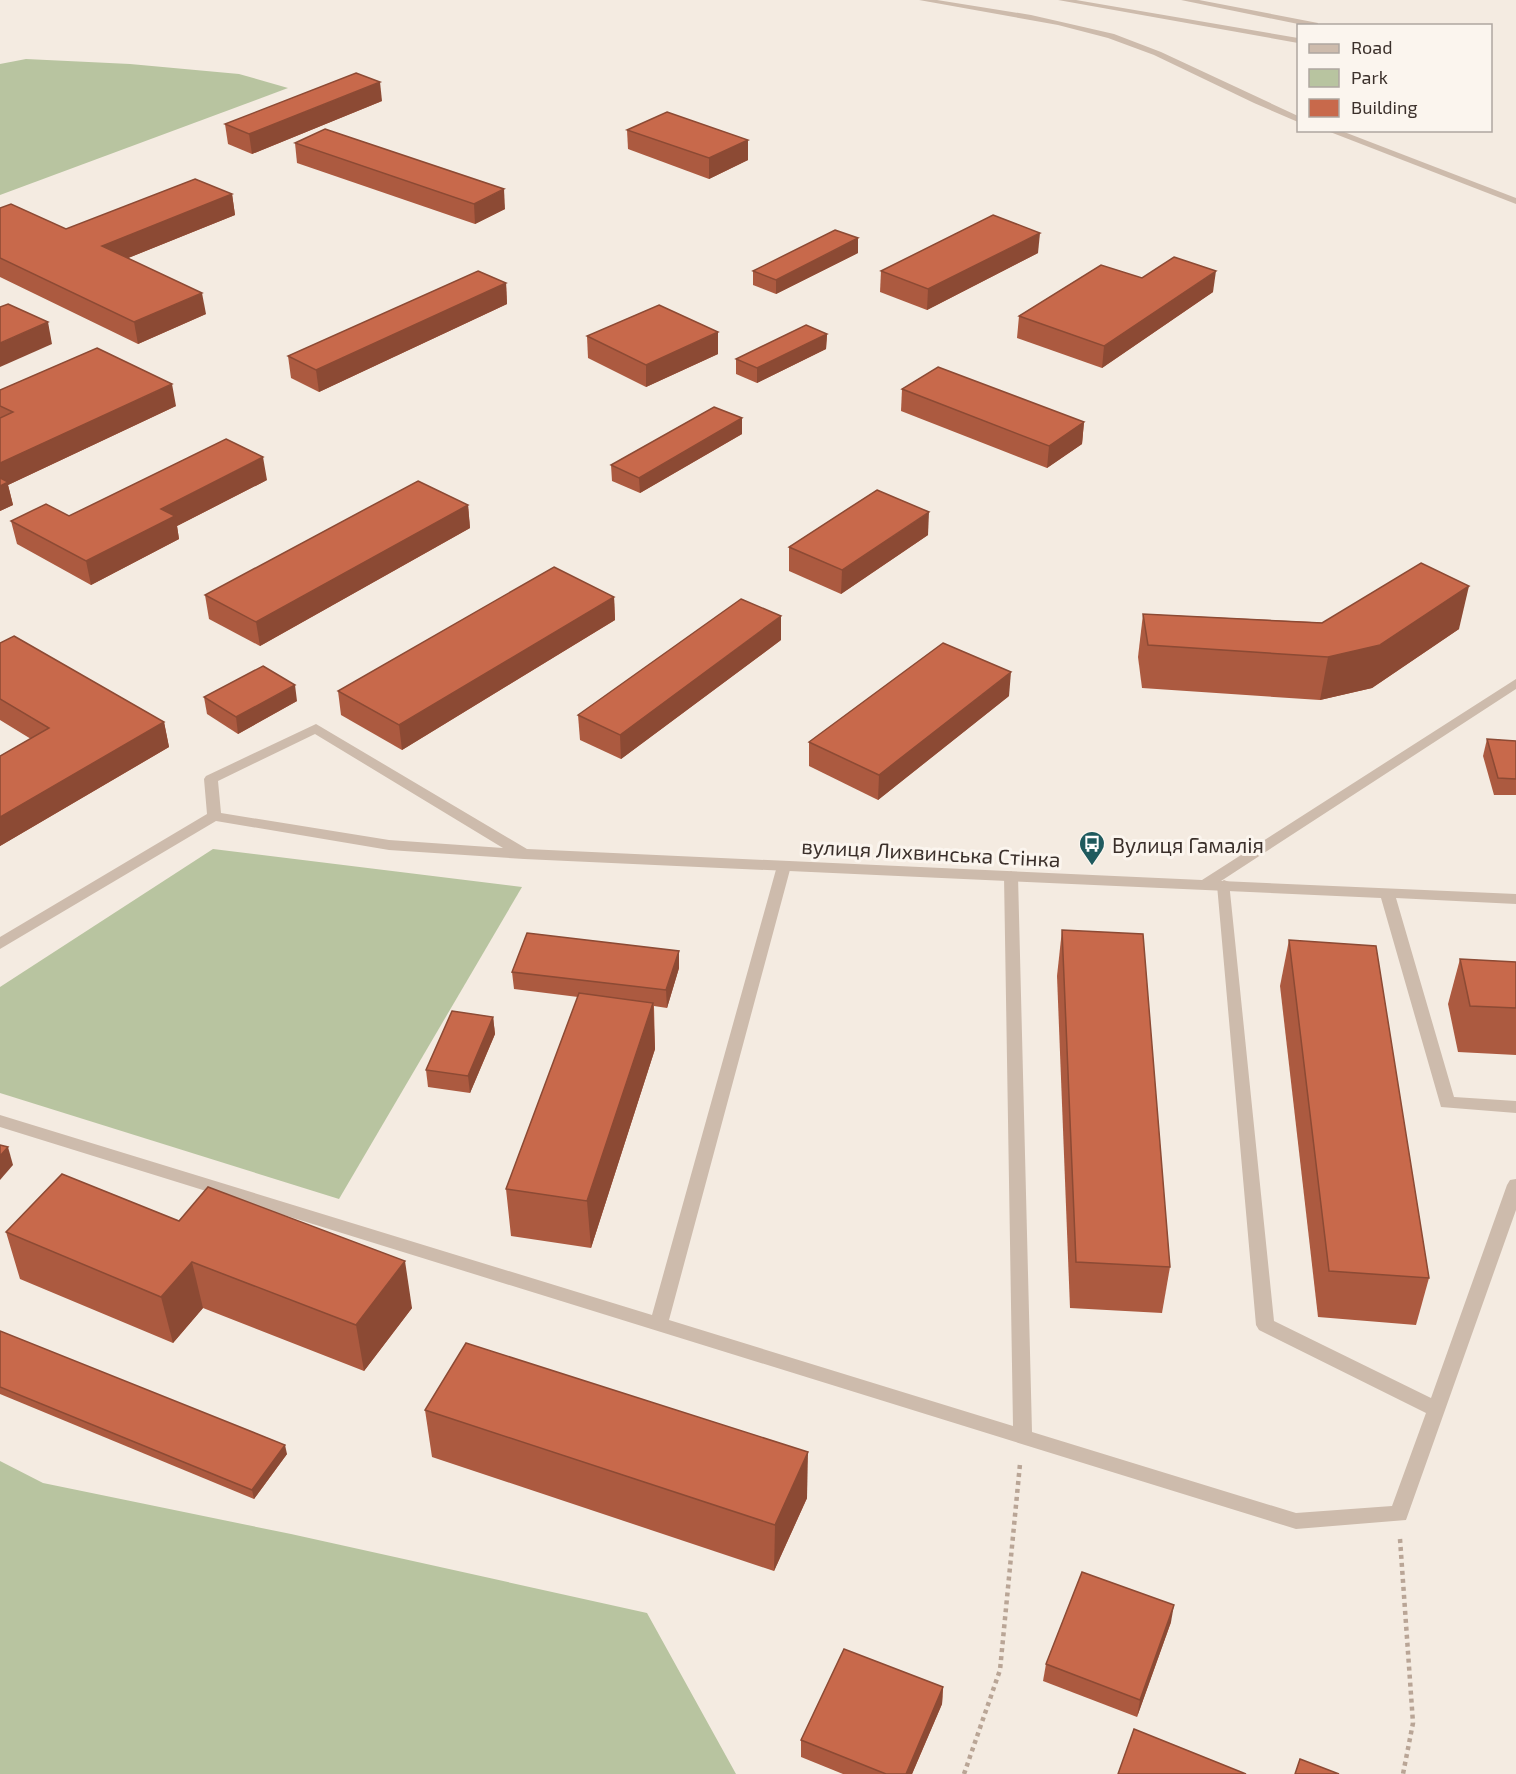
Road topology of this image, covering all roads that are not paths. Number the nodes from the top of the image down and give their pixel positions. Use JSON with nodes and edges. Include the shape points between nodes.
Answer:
{"nodes":[{"id":1,"x":929,"y":0,"type":"edge"},
{"id":2,"x":1062,"y":0,"type":"edge"},
{"id":3,"x":1185,"y":0,"type":"edge"},
{"id":4,"x":1313,"y":24,"type":"edge"},
{"id":5,"x":1297,"y":41,"type":"edge"},
{"id":6,"x":1297,"y":118,"type":"edge"},
{"id":7,"x":1334,"y":132,"type":"edge"},
{"id":8,"x":1516,"y":201,"type":"edge"},
{"id":9,"x":1516,"y":683,"type":"edge"},
{"id":10,"x":214,"y":816,"type":"junction"},
{"id":11,"x":524,"y":854,"type":"junction"},
{"id":12,"x":784,"y":866,"type":"junction"},
{"id":13,"x":1011,"y":876,"type":"junction"},
{"id":14,"x":1206,"y":884,"type":"junction"},
{"id":15,"x":1224,"y":885,"type":"junction"},
{"id":16,"x":1387,"y":892,"type":"junction"},
{"id":17,"x":1516,"y":899,"type":"edge"},
{"id":18,"x":0,"y":944,"type":"edge"},
{"id":19,"x":1516,"y":1107,"type":"edge"},
{"id":20,"x":0,"y":1121,"type":"edge"},
{"id":21,"x":1516,"y":1185,"type":"edge"},
{"id":22,"x":659,"y":1324,"type":"junction"},
{"id":23,"x":1436,"y":1409,"type":"junction"},
{"id":24,"x":1023,"y":1436,"type":"junction"}],
"edges":[{"from":1,"to":6,"type":"street","via":[[1079,28],[1136,45]]},
{"from":2,"to":5,"type":"street"},
{"from":3,"to":4,"type":"street"},
{"from":7,"to":8,"type":"street"},
{"from":9,"to":14,"type":"street"},
{"from":10,"to":11,"type":"street","name":"вулиця Лихвинська Стінка","via":[[389,845]]},
{"from":10,"to":11,"type":"street","name":"вулиця Лихвинська Стінка","via":[[211,779],[316,728]]},
{"from":10,"to":18,"type":"street"},
{"from":11,"to":12,"type":"street","name":"вулиця Лихвинська Стінка"},
{"from":12,"to":13,"type":"street","name":"вулиця Лихвинська Стінка"},
{"from":12,"to":22,"type":"street"},
{"from":13,"to":14,"type":"street","name":"вулиця Лихвинська Стінка"},
{"from":13,"to":24,"type":"street"},
{"from":14,"to":15,"type":"street","name":"вулиця Лихвинська Стінка"},
{"from":15,"to":16,"type":"street","name":"вулиця Лихвинська Стінка"},
{"from":15,"to":23,"type":"street","via":[[1265,1325]]},
{"from":16,"to":17,"type":"street","name":"вулиця Лихвинська Стінка"},
{"from":16,"to":19,"type":"street","via":[[1447,1103]]},
{"from":20,"to":22,"type":"street"},
{"from":21,"to":23,"type":"street"},
{"from":22,"to":24,"type":"street"},
{"from":23,"to":24,"type":"street","via":[[1399,1514],[1296,1521]]}]}
